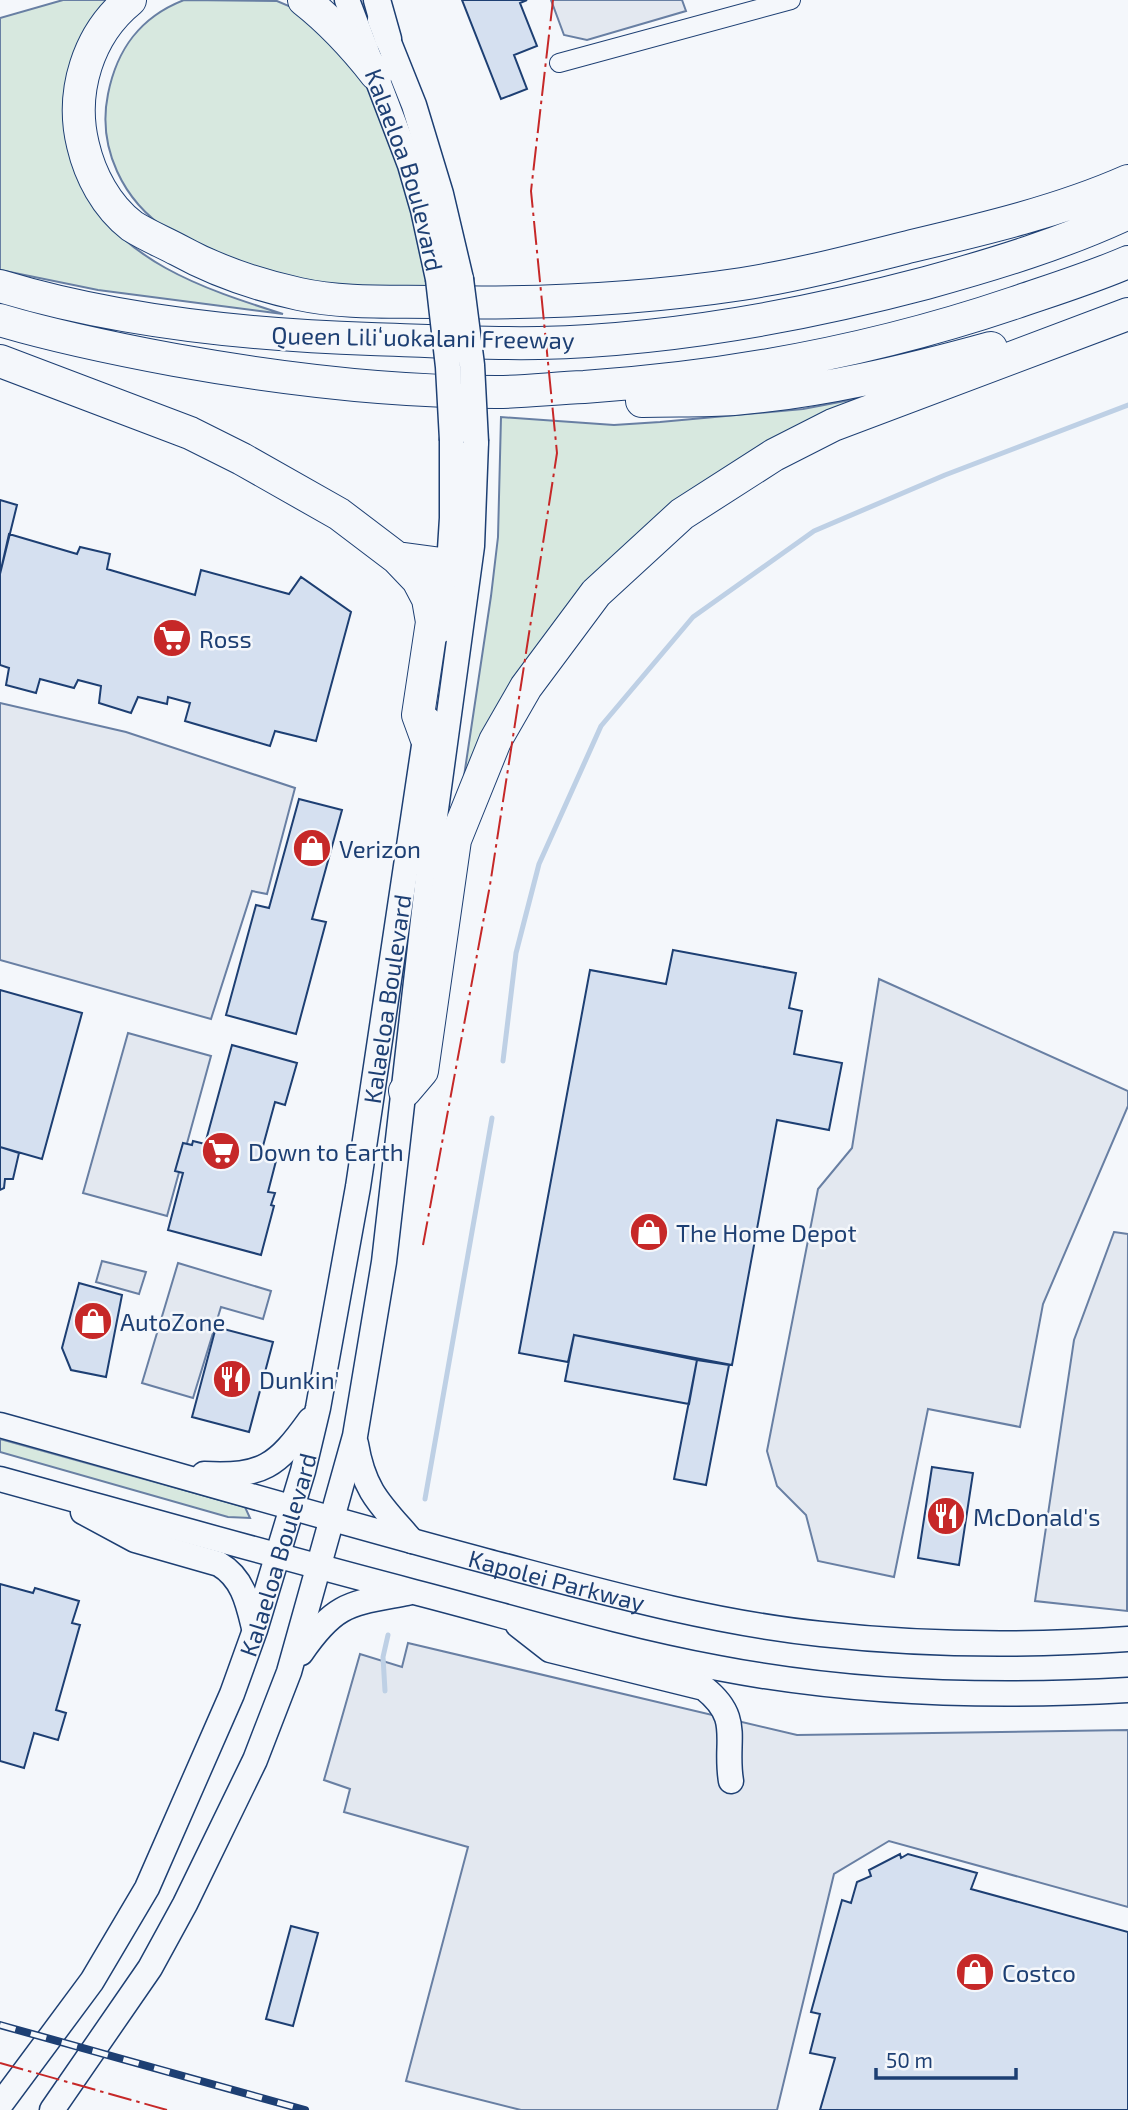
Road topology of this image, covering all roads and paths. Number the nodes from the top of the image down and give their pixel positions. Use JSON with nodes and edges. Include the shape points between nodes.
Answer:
{"nodes":[{"id":1,"x":130,"y":0,"type":"edge"},
{"id":2,"x":304,"y":0,"type":"edge"},
{"id":3,"x":347,"y":0,"type":"edge"},
{"id":4,"x":371,"y":0,"type":"edge"},
{"id":5,"x":377,"y":0,"type":"edge"},
{"id":6,"x":791,"y":0,"type":"edge"},
{"id":7,"x":388,"y":39,"type":"junction"},
{"id":8,"x":559,"y":63,"type":"dead end"},
{"id":9,"x":376,"y":74,"type":"junction"},
{"id":10,"x":1128,"y":181,"type":"edge"},
{"id":11,"x":1128,"y":213,"type":"edge"},
{"id":12,"x":1128,"y":261,"type":"edge"},
{"id":13,"x":449,"y":279,"type":"junction"},
{"id":14,"x":0,"y":286,"type":"edge"},
{"id":15,"x":1128,"y":312,"type":"edge"},
{"id":16,"x":0,"y":320,"type":"edge"},
{"id":17,"x":0,"y":361,"type":"edge"},
{"id":18,"x":498,"y":392,"type":"junction"},
{"id":19,"x":464,"y":441,"type":"junction"},
{"id":20,"x":397,"y":558,"type":"junction"},
{"id":21,"x":449,"y":565,"type":"junction"},
{"id":22,"x":426,"y":737,"type":"junction"},
{"id":23,"x":405,"y":1091,"type":"junction"},
{"id":24,"x":318,"y":1408,"type":"junction"},
{"id":25,"x":0,"y":1425,"type":"edge"},
{"id":26,"x":355,"y":1436,"type":"junction"},
{"id":27,"x":169,"y":1472,"type":"junction"},
{"id":28,"x":0,"y":1479,"type":"edge"},
{"id":29,"x":46,"y":1492,"type":"junction"},
{"id":30,"x":292,"y":1506,"type":"junction"},
{"id":31,"x":333,"y":1518,"type":"junction"},
{"id":32,"x":412,"y":1541,"type":"junction"},
{"id":33,"x":277,"y":1556,"type":"junction"},
{"id":34,"x":319,"y":1568,"type":"junction"},
{"id":35,"x":415,"y":1592,"type":"junction"},
{"id":36,"x":509,"y":1618,"type":"junction"},
{"id":37,"x":255,"y":1630,"type":"junction"},
{"id":38,"x":1128,"y":1639,"type":"edge"},
{"id":39,"x":289,"y":1672,"type":"junction"},
{"id":40,"x":1128,"y":1690,"type":"edge"},
{"id":41,"x":731,"y":1781,"type":"dead end"},
{"id":42,"x":0,"y":2105,"type":"edge"},
{"id":43,"x":52,"y":2110,"type":"edge"}],
"edges":[{"from":1,"to":10,"type":"highway","via":[[97,38],[80,84],[80,135],[88,164],[106,199],[132,225],[193,258],[300,295],[357,301],[500,303],[618,298],[743,284],[961,235]]},
{"from":2,"to":9,"type":"highway","via":[[349,41]]},
{"from":3,"to":9,"type":"main road","name":"Kalaeloa Boulevard"},
{"from":4,"to":7,"type":"main road","name":"Kalaeloa Boulevard"},
{"from":5,"to":7,"type":"main road"},
{"from":6,"to":8,"type":"street"},
{"from":7,"to":13,"type":"main road","name":"Kalaeloa Boulevard","via":[[442,194]]},
{"from":9,"to":13,"type":"main road","name":"Kalaeloa Boulevard"},
{"from":11,"to":14,"type":"highway","name":"Queen Liliʻuokalani Freeway","via":[[1003,262],[861,300],[687,330],[540,343],[276,336],[99,310]]},
{"from":12,"to":18,"type":"highway","name":"Queen Liliʻuokalani Freeway","via":[[957,322],[823,355],[726,374]]},
{"from":13,"to":19,"type":"main road","name":"Kalaeloa Boulevard","bridge":true,"via":[[447,366]]},
{"from":15,"to":18,"type":"highway","via":[[925,366],[734,399],[564,403]]},
{"from":15,"to":23,"type":"highway","via":[[833,425],[774,454],[682,514],[596,593],[526,687],[495,741],[455,839],[422,1071]]},
{"from":16,"to":18,"type":"highway","name":"Queen Liliʻuokalani Freeway","via":[[238,371],[391,387]]},
{"from":17,"to":20,"type":"highway","via":[[190,433],[339,514]]},
{"from":19,"to":21,"type":"main road","name":"Kalaeloa Boulevard"},
{"from":19,"to":23,"type":"main road","name":"Kalaeloa Boulevard","via":[[472,546],[434,824]]},
{"from":20,"to":21,"type":"highway"},
{"from":20,"to":22,"type":"highway","via":[[418,580],[432,622],[418,715]]},
{"from":21,"to":22,"type":"main road","name":"Kalaeloa Boulevard"},
{"from":22,"to":24,"type":"main road","name":"Kalaeloa Boulevard","via":[[358,1187]]},
{"from":23,"to":26,"type":"main road","name":"Kalaeloa Boulevard","via":[[384,1262]]},
{"from":24,"to":27,"type":"main road","via":[[287,1451],[270,1465],[223,1475]]},
{"from":24,"to":30,"type":"main road","name":"Kalaeloa Boulevard"},
{"from":25,"to":27,"type":"main road","name":"Kapolei Parkway"},
{"from":26,"to":31,"type":"main road","name":"Kalaeloa Boulevard"},
{"from":26,"to":32,"type":"main road","via":[[366,1483]]},
{"from":27,"to":30,"type":"main road","name":"Kapolei Parkway"},
{"from":28,"to":29,"type":"main road","name":"Kapolei Parkway"},
{"from":29,"to":33,"type":"main road","name":"Kapolei Parkway"},
{"from":29,"to":37,"type":"main road","via":[[135,1540],[228,1569],[244,1590]]},
{"from":30,"to":31,"type":"main road","name":"Kapolei Parkway"},
{"from":30,"to":33,"type":"main road","name":"Kalaeloa Boulevard"},
{"from":31,"to":32,"type":"main road","name":"Kapolei Parkway"},
{"from":31,"to":34,"type":"main road","name":"Kalaeloa Boulevard"},
{"from":32,"to":38,"type":"main road","name":"Kapolei Parkway","via":[[617,1596],[808,1633],[943,1643]]},
{"from":33,"to":34,"type":"main road","name":"Kapolei Parkway"},
{"from":33,"to":37,"type":"main road","name":"Kalaeloa Boulevard"},
{"from":34,"to":35,"type":"main road","name":"Kapolei Parkway"},
{"from":34,"to":39,"type":"main road","name":"Kalaeloa Boulevard"},
{"from":35,"to":36,"type":"main road","name":"Kapolei Parkway"},
{"from":35,"to":39,"type":"main road","via":[[357,1603],[330,1616]]},
{"from":36,"to":40,"type":"main road","name":"Kapolei Parkway","via":[[631,1650],[779,1678],[971,1695]]},
{"from":36,"to":41,"type":"main road","via":[[550,1650],[704,1688],[718,1699],[730,1723]]},
{"from":37,"to":42,"type":"main road","name":"Kalaeloa Boulevard","via":[[147,1888],[92,1981]]},
{"from":39,"to":43,"type":"main road","name":"Kalaeloa Boulevard","via":[[255,1760],[185,1904],[150,1968]]}]}
